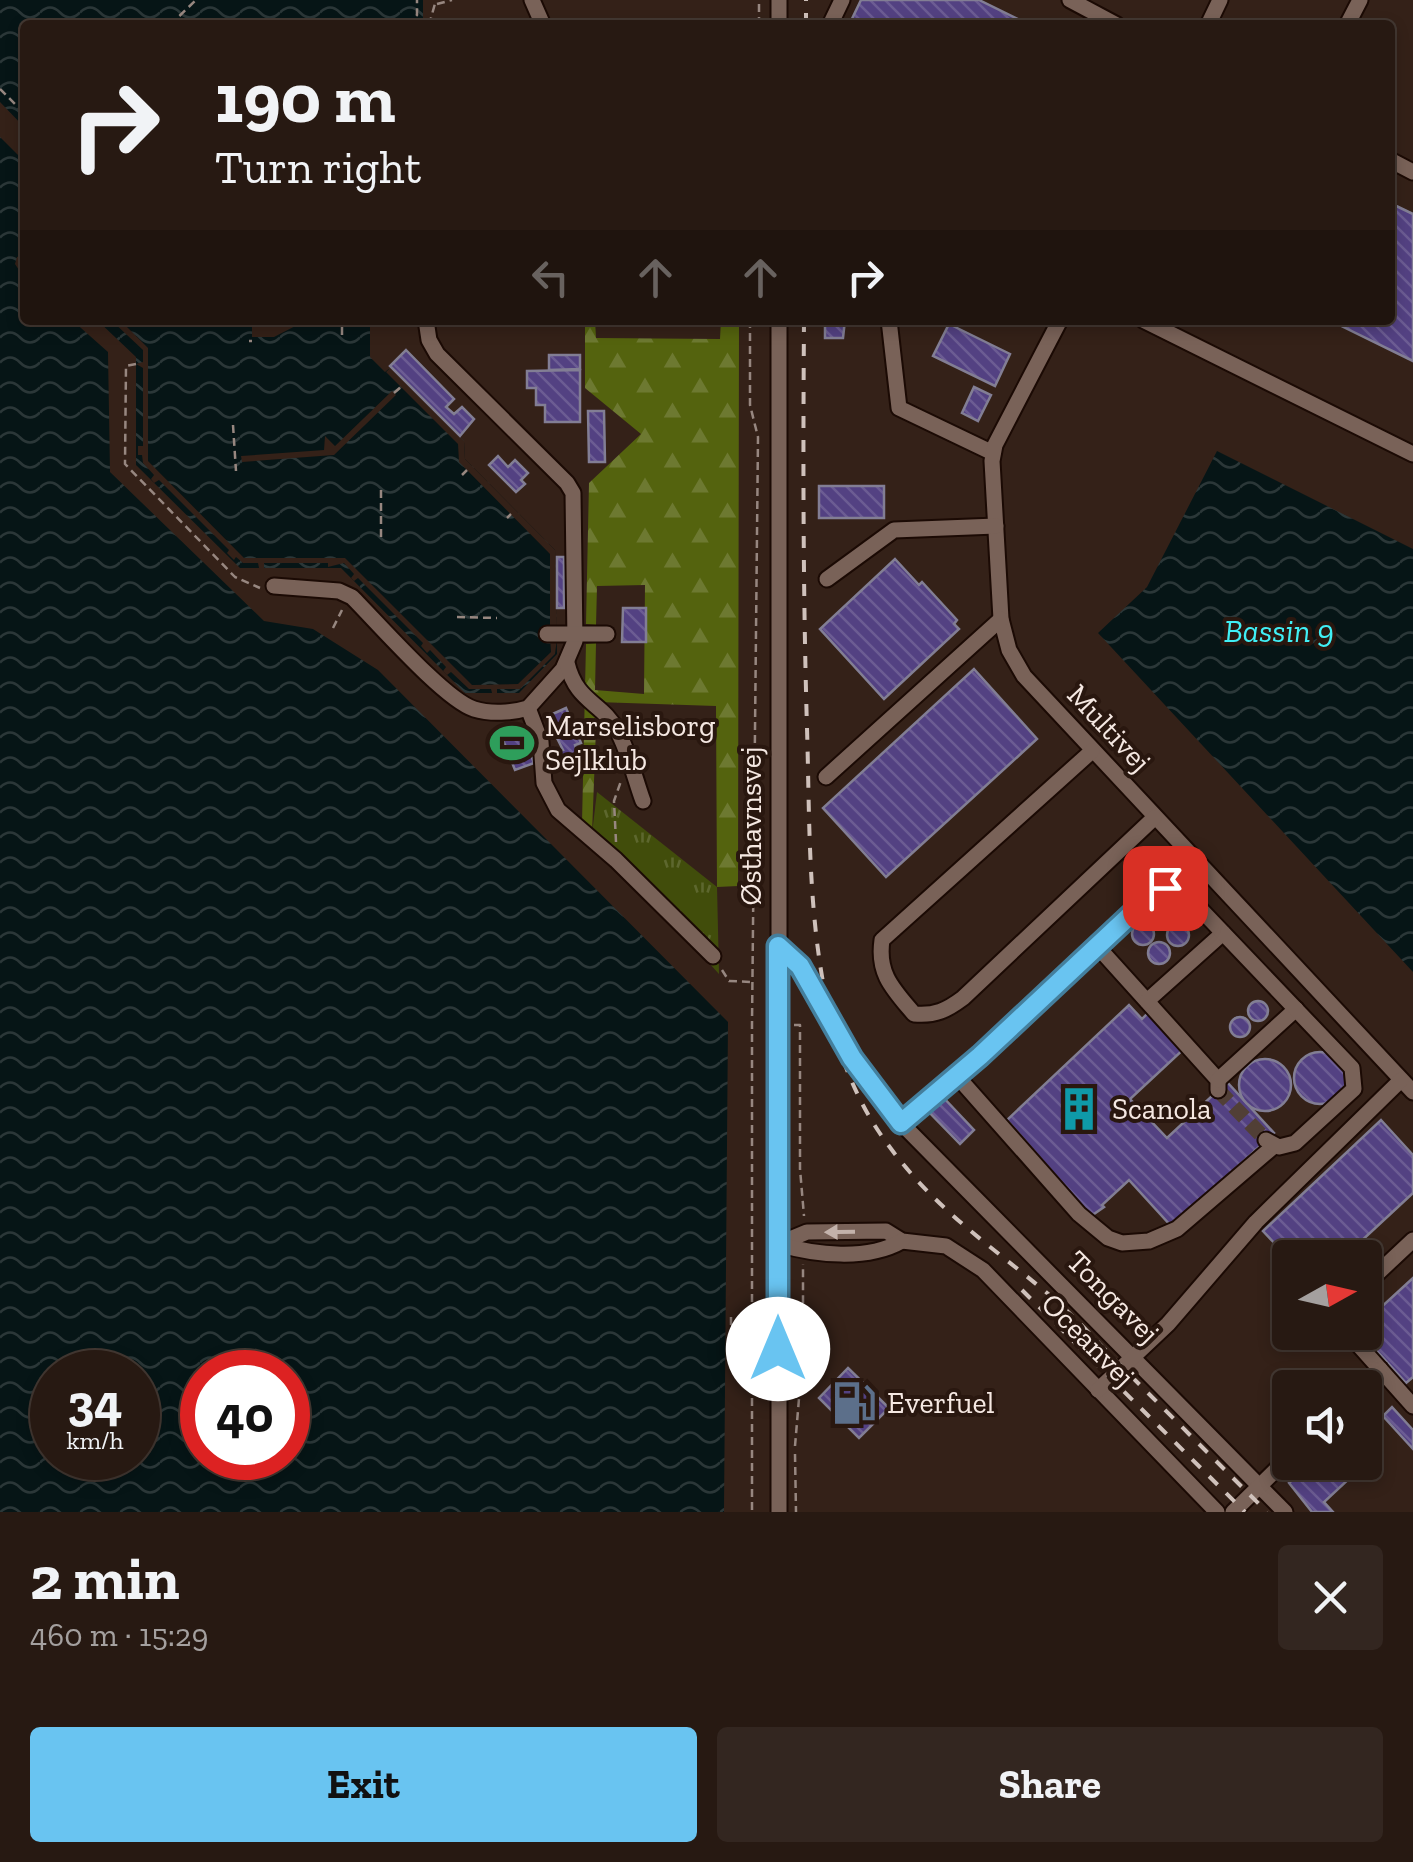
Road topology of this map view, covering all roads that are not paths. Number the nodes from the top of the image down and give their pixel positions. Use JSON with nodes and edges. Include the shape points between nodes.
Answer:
{"nodes":[{"id":1,"x":1070,"y":0,"type":"edge"},
{"id":2,"x":1108,"y":20,"type":"edge"},
{"id":3,"x":427,"y":325,"type":"edge"},
{"id":4,"x":779,"y":325,"type":"edge"},
{"id":5,"x":890,"y":325,"type":"edge"},
{"id":6,"x":1058,"y":325,"type":"edge"},
{"id":7,"x":1153,"y":325,"type":"edge"},
{"id":8,"x":994,"y":453,"type":"junction"},
{"id":9,"x":1413,"y":454,"type":"edge"},
{"id":10,"x":996,"y":526,"type":"junction"},
{"id":11,"x":828,"y":578,"type":"dead end"},
{"id":12,"x":274,"y":586,"type":"road end"},
{"id":13,"x":1001,"y":619,"type":"junction"},
{"id":14,"x":547,"y":634,"type":"dead end"},
{"id":15,"x":575,"y":634,"type":"junction"},
{"id":16,"x":606,"y":634,"type":"dead end"},
{"id":17,"x":568,"y":662,"type":"junction"},
{"id":18,"x":528,"y":708,"type":"junction"},
{"id":19,"x":1092,"y":751,"type":"junction"},
{"id":20,"x":826,"y":777,"type":"dead end"},
{"id":21,"x":643,"y":800,"type":"dead end"},
{"id":22,"x":1154,"y":818,"type":"junction"},
{"id":23,"x":1223,"y":933,"type":"junction"},
{"id":24,"x":778,"y":946,"type":"junction"},
{"id":25,"x":1097,"y":946,"type":"junction"},
{"id":26,"x":714,"y":956,"type":"road end"},
{"id":27,"x":1147,"y":1001,"type":"junction"},
{"id":28,"x":1296,"y":1009,"type":"junction"},
{"id":29,"x":956,"y":1075,"type":"junction"},
{"id":30,"x":1407,"y":1086,"type":"edge"},
{"id":31,"x":901,"y":1123,"type":"junction"},
{"id":32,"x":1413,"y":1240,"type":"edge"},
{"id":33,"x":902,"y":1241,"type":"junction"},
{"id":34,"x":778,"y":1244,"type":"junction"},
{"id":35,"x":1382,"y":1269,"type":"edge"},
{"id":36,"x":1363,"y":1350,"type":"edge"},
{"id":37,"x":1134,"y":1357,"type":"junction"},
{"id":38,"x":1380,"y":1369,"type":"joint"},
{"id":39,"x":1098,"y":1390,"type":"junction"},
{"id":40,"x":1413,"y":1406,"type":"edge"},
{"id":41,"x":1272,"y":1473,"type":"edge"},
{"id":42,"x":1259,"y":1486,"type":"junction"},
{"id":43,"x":779,"y":1512,"type":"edge"},
{"id":44,"x":1217,"y":1512,"type":"edge"},
{"id":45,"x":1233,"y":1512,"type":"edge"},
{"id":46,"x":1285,"y":1512,"type":"edge"}],
"edges":[{"from":1,"to":2,"type":"street"},
{"from":3,"to":15,"type":"street","via":[[437,354],[573,493]]},
{"from":4,"to":24,"type":"street","name":"Østhavnsvej"},
{"from":5,"to":8,"type":"street","via":[[899,408]]},
{"from":6,"to":8,"type":"street","name":"Multivej"},
{"from":7,"to":9,"type":"street"},
{"from":8,"to":10,"type":"street","name":"Multivej"},
{"from":10,"to":11,"type":"street","via":[[894,530]]},
{"from":10,"to":13,"type":"street","name":"Multivej"},
{"from":12,"to":18,"type":"street","via":[[352,597],[470,708]]},
{"from":13,"to":19,"type":"street","name":"Multivej","via":[[1024,676]]},
{"from":13,"to":20,"type":"street"},
{"from":14,"to":15,"type":"street"},
{"from":15,"to":16,"type":"street"},
{"from":15,"to":17,"type":"street"},
{"from":17,"to":18,"type":"street"},
{"from":17,"to":21,"type":"street","via":[[582,696],[618,731]]},
{"from":18,"to":26,"type":"street","via":[[544,783],[558,810]]},
{"from":19,"to":22,"type":"street","name":"Multivej"},
{"from":19,"to":22,"type":"street","via":[[882,940],[884,978],[914,1014],[929,1016],[963,998]]},
{"from":22,"to":30,"type":"street","name":"Multivej"},
{"from":23,"to":25,"type":"street","via":[[1185,893],[1165,888]]},
{"from":23,"to":27,"type":"street"},
{"from":23,"to":28,"type":"street"},
{"from":24,"to":31,"type":"street","name":"Tongavej","via":[[800,966],[852,1058]]},
{"from":24,"to":34,"type":"street","name":"Østhavnsvej"},
{"from":25,"to":27,"type":"street"},
{"from":25,"to":29,"type":"street"},
{"from":27,"to":28,"type":"street","via":[[1218,1085]]},
{"from":28,"to":29,"type":"street","via":[[1352,1068],[1354,1088],[1295,1144],[1270,1143],[1178,1229],[1149,1242],[1108,1238],[1079,1214]]},
{"from":29,"to":31,"type":"street"},
{"from":30,"to":37,"type":"street","via":[[1256,1222]]},
{"from":31,"to":37,"type":"street","name":"Tongavej"},
{"from":32,"to":35,"type":"street"},
{"from":33,"to":34,"type":"street","name":"Oceanvej","via":[[886,1250],[803,1252]]},
{"from":33,"to":34,"type":"street","name":"Oceanvej","one_way":true,"via":[[886,1231],[804,1233]]},
{"from":33,"to":39,"type":"street","name":"Oceanvej","via":[[946,1246],[983,1270]]},
{"from":34,"to":43,"type":"street","name":"Østhavnsvej"},
{"from":36,"to":38,"type":"street"},
{"from":37,"to":39,"type":"street"},
{"from":37,"to":42,"type":"street","name":"Tongavej"},
{"from":38,"to":40,"type":"street"},
{"from":39,"to":44,"type":"street","name":"Oceanvej"},
{"from":41,"to":42,"type":"street"},
{"from":42,"to":45,"type":"street"},
{"from":42,"to":46,"type":"street","name":"Tongavej"}]}
